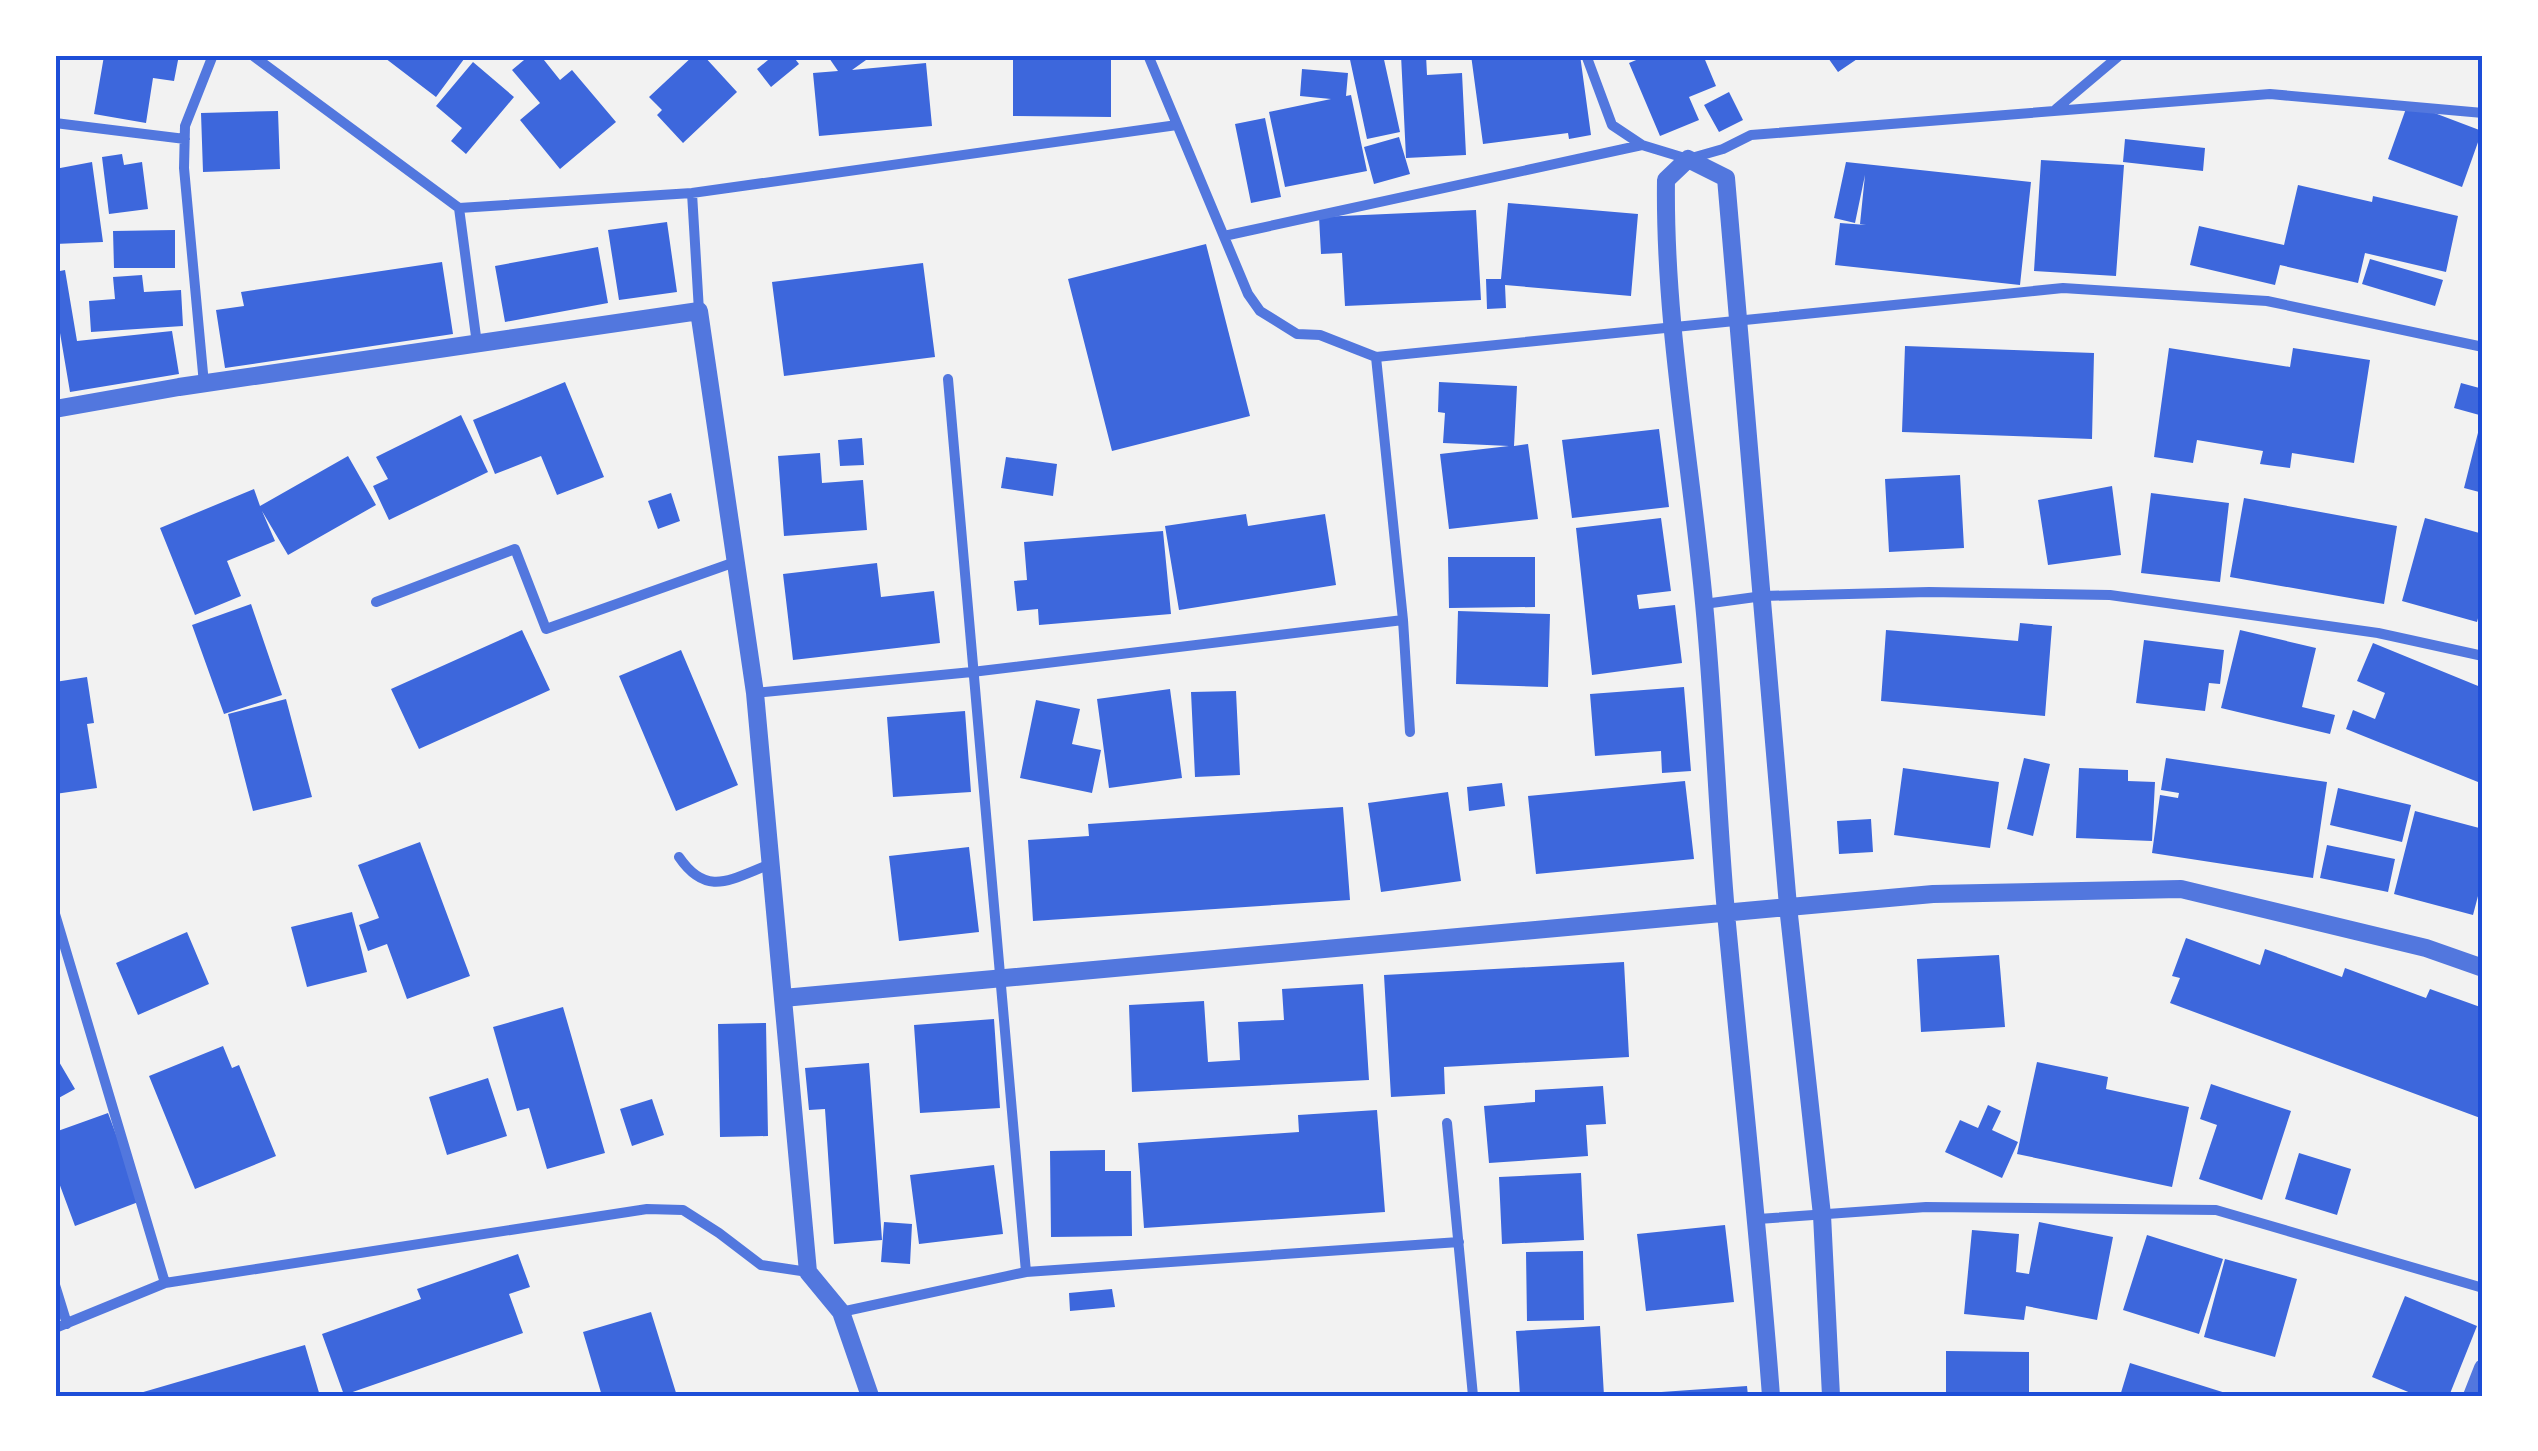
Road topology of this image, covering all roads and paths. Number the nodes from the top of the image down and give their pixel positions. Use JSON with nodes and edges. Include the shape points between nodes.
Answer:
{"nodes":[{"id":1,"x":213,"y":55,"type":"edge"},
{"id":2,"x":252,"y":55,"type":"edge"},
{"id":3,"x":1148,"y":55,"type":"edge"},
{"id":4,"x":1586,"y":55,"type":"edge"},
{"id":5,"x":2120,"y":55,"type":"edge"},
{"id":6,"x":2054,"y":111,"type":"junction"},
{"id":7,"x":2483,"y":113,"type":"edge"},
{"id":8,"x":55,"y":122,"type":"edge"},
{"id":9,"x":1178,"y":124,"type":"junction"},
{"id":10,"x":184,"y":139,"type":"junction"},
{"id":11,"x":1642,"y":146,"type":"junction"},
{"id":12,"x":1688,"y":159,"type":"junction"},
{"id":13,"x":692,"y":193,"type":"junction"},
{"id":14,"x":459,"y":208,"type":"junction"},
{"id":15,"x":1224,"y":236,"type":"junction"},
{"id":16,"x":698,"y":311,"type":"junction"},
{"id":17,"x":1736,"y":318,"type":"junction"},
{"id":18,"x":1673,"y":325,"type":"junction"},
{"id":19,"x":477,"y":345,"type":"junction"},
{"id":20,"x":2483,"y":348,"type":"edge"},
{"id":21,"x":1376,"y":357,"type":"junction"},
{"id":22,"x":948,"y":379,"type":"dead end"},
{"id":23,"x":204,"y":384,"type":"junction"},
{"id":24,"x":55,"y":410,"type":"edge"},
{"id":25,"x":735,"y":562,"type":"junction"},
{"id":26,"x":1764,"y":596,"type":"junction"},
{"id":27,"x":376,"y":602,"type":"dead end"},
{"id":28,"x":1704,"y":604,"type":"junction"},
{"id":29,"x":1402,"y":620,"type":"junction"},
{"id":30,"x":2483,"y":656,"type":"edge"},
{"id":31,"x":972,"y":672,"type":"junction"},
{"id":32,"x":755,"y":693,"type":"junction"},
{"id":33,"x":1410,"y":732,"type":"dead end"},
{"id":34,"x":679,"y":858,"type":"dead end"},
{"id":35,"x":771,"y":864,"type":"junction"},
{"id":36,"x":1788,"y":906,"type":"junction"},
{"id":37,"x":1726,"y":912,"type":"junction"},
{"id":38,"x":55,"y":914,"type":"edge"},
{"id":39,"x":2483,"y":968,"type":"edge"},
{"id":40,"x":998,"y":978,"type":"junction"},
{"id":41,"x":783,"y":998,"type":"junction"},
{"id":42,"x":1447,"y":1123,"type":"dead end"},
{"id":43,"x":1822,"y":1215,"type":"junction"},
{"id":44,"x":1758,"y":1219,"type":"junction"},
{"id":45,"x":1459,"y":1242,"type":"junction"},
{"id":46,"x":808,"y":1272,"type":"junction"},
{"id":47,"x":1026,"y":1272,"type":"junction"},
{"id":48,"x":166,"y":1283,"type":"junction"},
{"id":49,"x":55,"y":1285,"type":"edge"},
{"id":50,"x":2483,"y":1288,"type":"edge"},
{"id":51,"x":841,"y":1312,"type":"junction"},
{"id":52,"x":61,"y":1326,"type":"edge"},
{"id":53,"x":2483,"y":1368,"type":"edge"},
{"id":54,"x":870,"y":1396,"type":"edge"},
{"id":55,"x":1473,"y":1396,"type":"edge"},
{"id":56,"x":1771,"y":1396,"type":"edge"},
{"id":57,"x":1831,"y":1396,"type":"edge"},
{"id":58,"x":2472,"y":1396,"type":"edge"}],
"edges":[{"from":1,"to":10,"type":"street"},
{"from":2,"to":14,"type":"street"},
{"from":3,"to":9,"type":"street"},
{"from":4,"to":11,"type":"street","via":[[1612,125]]},
{"from":5,"to":6,"type":"street"},
{"from":6,"to":7,"type":"street","via":[[2270,94]]},
{"from":6,"to":12,"type":"street","via":[[1751,135]]},
{"from":8,"to":10,"type":"street"},
{"from":9,"to":13,"type":"street"},
{"from":9,"to":15,"type":"street"},
{"from":10,"to":23,"type":"street"},
{"from":11,"to":12,"type":"street"},
{"from":11,"to":15,"type":"street"},
{"from":12,"to":17,"type":"street","via":[[1726,178]]},
{"from":12,"to":18,"type":"street","via":[[1666,180]]},
{"from":13,"to":14,"type":"street"},
{"from":13,"to":16,"type":"street"},
{"from":14,"to":19,"type":"street"},
{"from":15,"to":21,"type":"street","via":[[1260,311],[1297,334],[1320,335]]},
{"from":16,"to":19,"type":"street"},
{"from":16,"to":25,"type":"street"},
{"from":17,"to":18,"type":"street"},
{"from":17,"to":20,"type":"street","via":[[2063,288],[2267,302]]},
{"from":17,"to":26,"type":"street"},
{"from":18,"to":21,"type":"street"},
{"from":18,"to":28,"type":"street"},
{"from":19,"to":23,"type":"street"},
{"from":21,"to":29,"type":"street"},
{"from":22,"to":31,"type":"street"},
{"from":23,"to":24,"type":"street"},
{"from":25,"to":27,"type":"street","via":[[546,629],[515,549]]},
{"from":25,"to":32,"type":"street"},
{"from":26,"to":28,"type":"street"},
{"from":26,"to":30,"type":"street","via":[[2110,595],[2378,633]]},
{"from":26,"to":36,"type":"street"},
{"from":28,"to":37,"type":"street"},
{"from":29,"to":31,"type":"street"},
{"from":29,"to":33,"type":"street"},
{"from":31,"to":32,"type":"street"},
{"from":31,"to":40,"type":"street"},
{"from":32,"to":35,"type":"street"},
{"from":34,"to":35,"type":"street","via":[[703,882]]},
{"from":35,"to":41,"type":"street"},
{"from":36,"to":37,"type":"street"},
{"from":36,"to":39,"type":"street","via":[[1932,894],[2181,888]]},
{"from":36,"to":43,"type":"street"},
{"from":37,"to":40,"type":"street"},
{"from":37,"to":44,"type":"street"},
{"from":38,"to":48,"type":"street"},
{"from":40,"to":41,"type":"street"},
{"from":40,"to":47,"type":"street"},
{"from":41,"to":46,"type":"street"},
{"from":42,"to":45,"type":"street"},
{"from":43,"to":44,"type":"street"},
{"from":43,"to":50,"type":"street","via":[[1926,1208],[2216,1210]]},
{"from":43,"to":57,"type":"street"},
{"from":44,"to":56,"type":"street"},
{"from":45,"to":47,"type":"street"},
{"from":45,"to":55,"type":"street"},
{"from":46,"to":48,"type":"street","via":[[761,1265],[683,1210],[647,1209]]},
{"from":46,"to":51,"type":"street"},
{"from":47,"to":51,"type":"street"},
{"from":48,"to":52,"type":"street"},
{"from":49,"to":52,"type":"street"},
{"from":51,"to":54,"type":"street"},
{"from":53,"to":58,"type":"street"}]}
